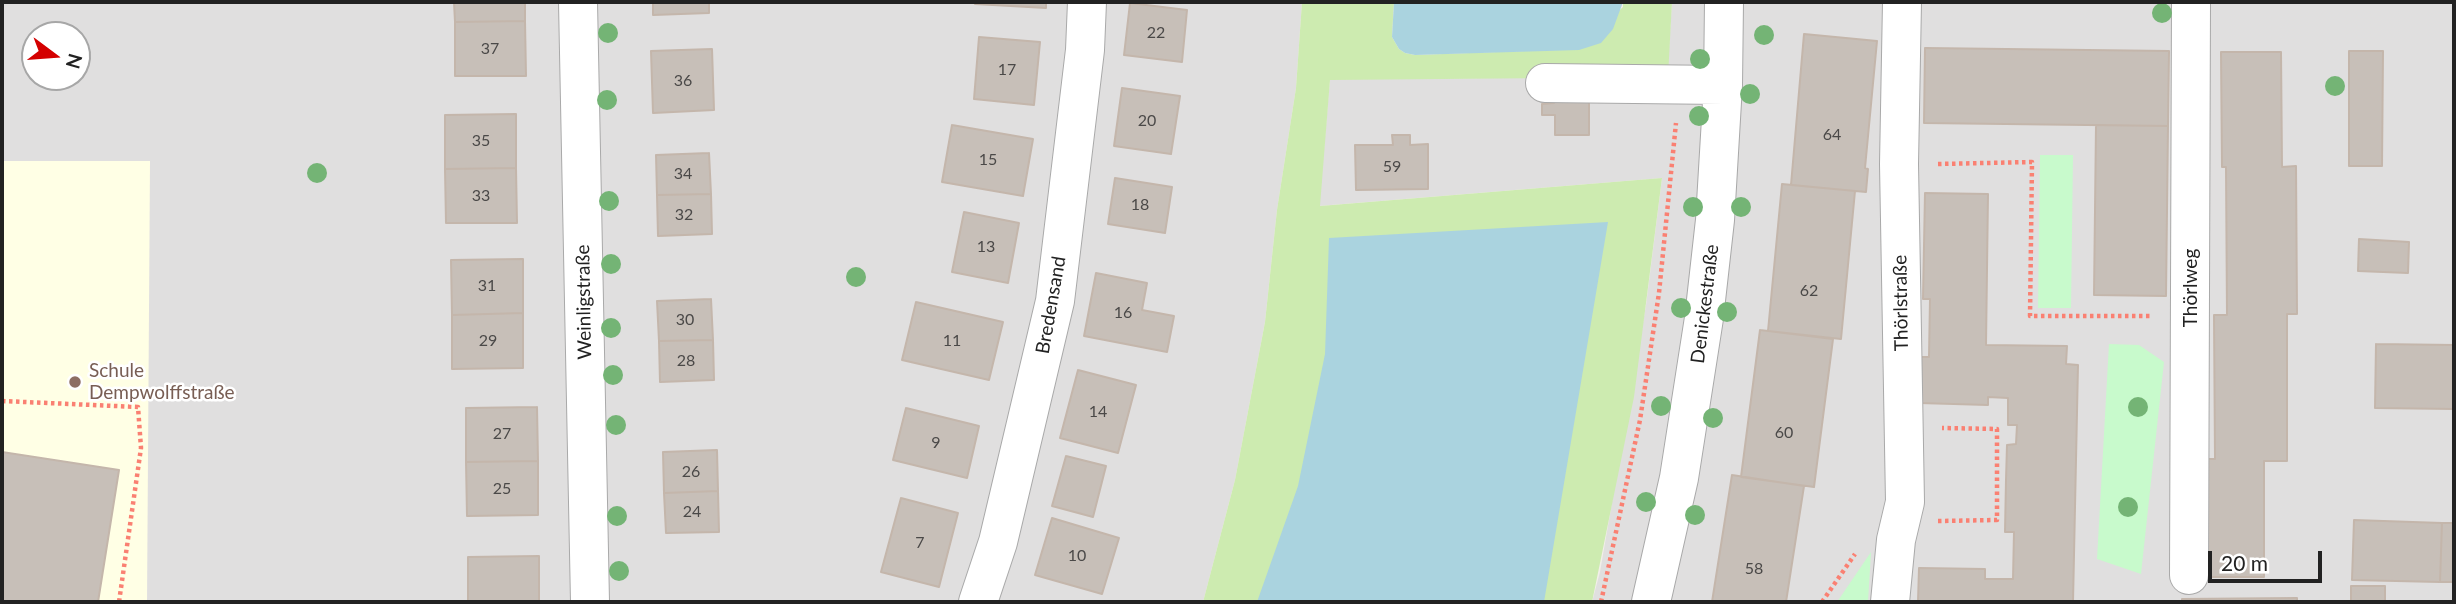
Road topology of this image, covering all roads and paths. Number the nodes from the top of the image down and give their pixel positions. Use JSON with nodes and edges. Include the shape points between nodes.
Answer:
{"nodes":[{"id":1,"x":578,"y":2,"type":"edge"},
{"id":2,"x":1087,"y":2,"type":"edge"},
{"id":3,"x":1724,"y":2,"type":"edge"},
{"id":4,"x":1902,"y":2,"type":"edge"},
{"id":5,"x":2191,"y":2,"type":"edge"},
{"id":6,"x":1545,"y":83,"type":"dead end"},
{"id":7,"x":1723,"y":85,"type":"junction"},
{"id":8,"x":1930,"y":164,"type":"dead end"},
{"id":9,"x":1672,"y":177,"type":"dead end"},
{"id":10,"x":2191,"y":316,"type":"junction"},
{"id":11,"x":2,"y":401,"type":"edge"},
{"id":12,"x":1903,"y":428,"type":"junction"},
{"id":13,"x":1900,"y":522,"type":"junction"},
{"id":14,"x":2189,"y":575,"type":"dead end"},
{"id":15,"x":119,"y":602,"type":"edge"},
{"id":16,"x":590,"y":602,"type":"edge"},
{"id":17,"x":978,"y":602,"type":"edge"},
{"id":18,"x":1601,"y":602,"type":"edge"},
{"id":19,"x":1651,"y":602,"type":"edge"},
{"id":20,"x":1890,"y":602,"type":"edge"}],
"edges":[{"from":1,"to":16,"type":"street","name":"Weinligstraße"},
{"from":2,"to":17,"type":"street","name":"Bredensand","via":[[1055,301],[998,542]]},
{"from":3,"to":7,"type":"street","name":"Denickestraße"},
{"from":4,"to":12,"type":"street","name":"Thörlstraße"},
{"from":5,"to":10,"type":"street","name":"Thörlweg"},
{"from":6,"to":7,"type":"street"},
{"from":7,"to":19,"type":"street","name":"Denickestraße","via":[[1704,317],[1679,478]]},
{"from":8,"to":10,"type":"path","via":[[2032,162],[2030,316]]},
{"from":9,"to":18,"type":"path","via":[[1640,420]]},
{"from":10,"to":14,"type":"street","name":"Thörlweg"},
{"from":11,"to":15,"type":"path","via":[[138,407],[141,448]]},
{"from":12,"to":13,"type":"street","name":"Thörlstraße","via":[[1905,502]]},
{"from":12,"to":13,"type":"path","via":[[1997,429],[1997,520]]},
{"from":13,"to":20,"type":"street","name":"Thörlstraße"}]}
